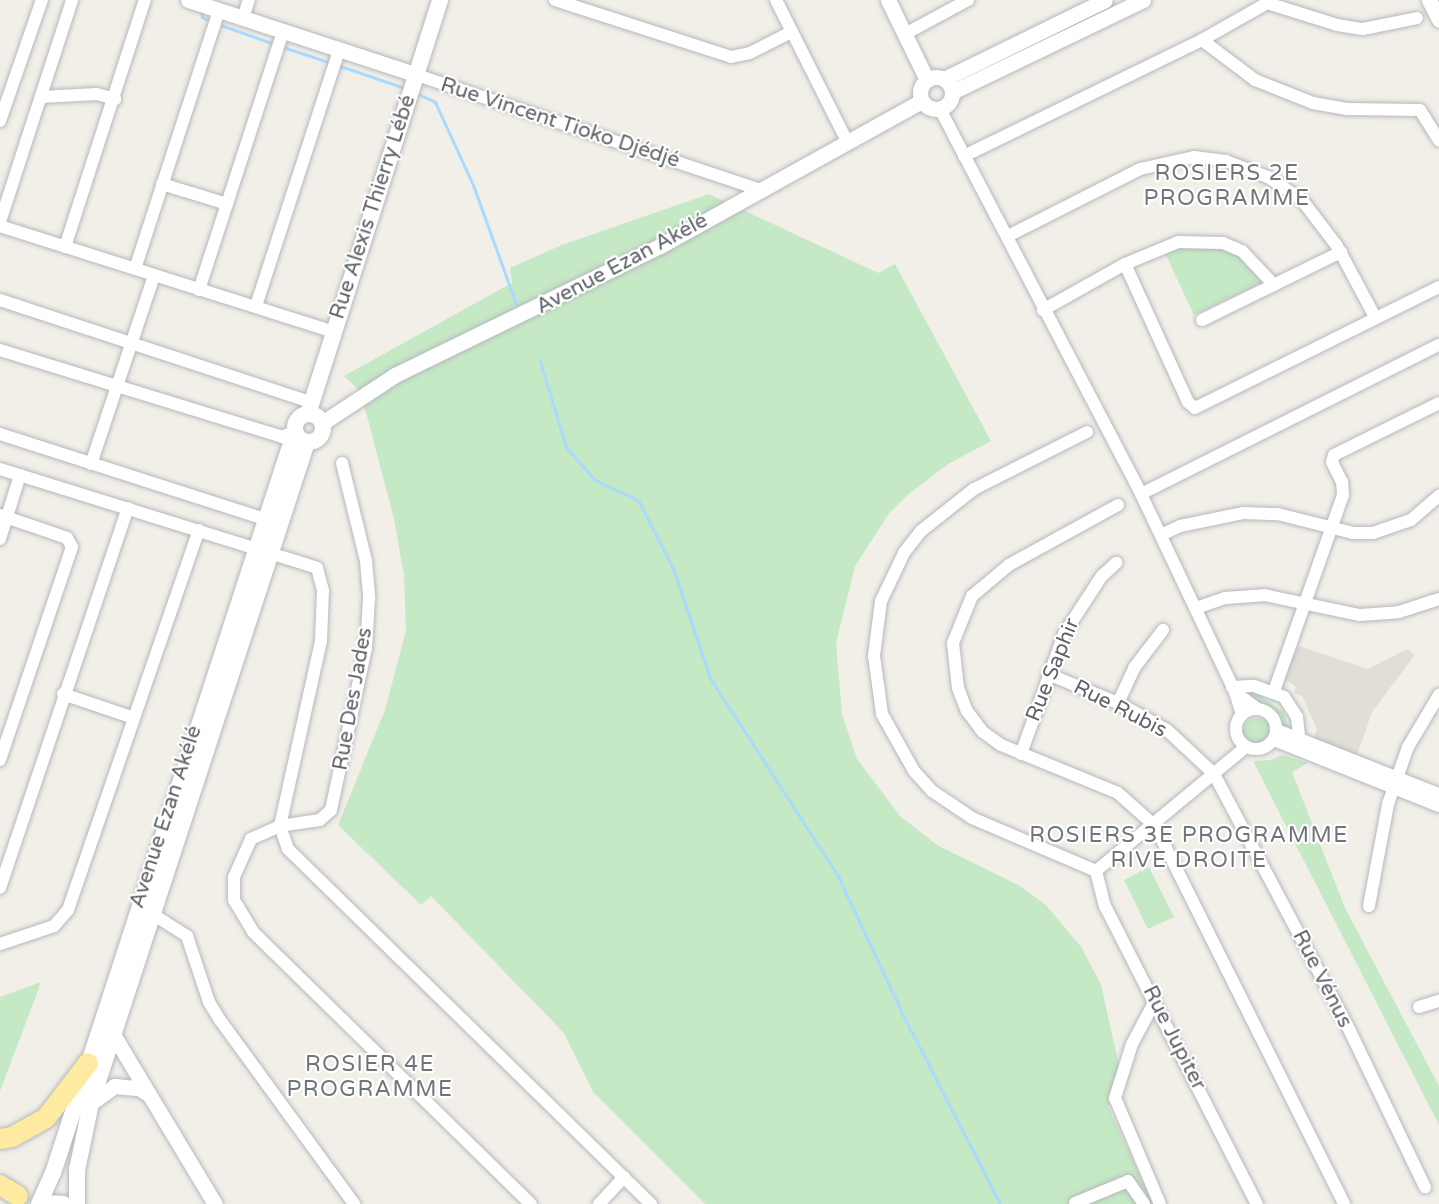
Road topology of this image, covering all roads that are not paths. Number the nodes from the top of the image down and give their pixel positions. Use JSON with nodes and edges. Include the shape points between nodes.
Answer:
{"nodes":[{"id":1,"x":42,"y":0,"type":"edge"},
{"id":2,"x":72,"y":0,"type":"edge"},
{"id":3,"x":145,"y":0,"type":"edge"},
{"id":4,"x":188,"y":0,"type":"edge"},
{"id":5,"x":249,"y":0,"type":"edge"},
{"id":6,"x":440,"y":0,"type":"edge"},
{"id":7,"x":555,"y":0,"type":"edge"},
{"id":8,"x":776,"y":0,"type":"edge"},
{"id":9,"x":888,"y":0,"type":"edge"},
{"id":10,"x":968,"y":0,"type":"edge"},
{"id":11,"x":1105,"y":0,"type":"edge"},
{"id":12,"x":1143,"y":0,"type":"edge"},
{"id":13,"x":1429,"y":0,"type":"edge"},
{"id":14,"x":219,"y":10,"type":"junction"},
{"id":15,"x":243,"y":18,"type":"junction"},
{"id":16,"x":1417,"y":18,"type":"dead end"},
{"id":17,"x":1439,"y":21,"type":"edge"},
{"id":18,"x":283,"y":32,"type":"junction"},
{"id":19,"x":791,"y":32,"type":"junction"},
{"id":20,"x":905,"y":34,"type":"junction"},
{"id":21,"x":1202,"y":40,"type":"junction"},
{"id":22,"x":339,"y":50,"type":"junction"},
{"id":23,"x":417,"y":75,"type":"junction"},
{"id":24,"x":927,"y":80,"type":"junction"},
{"id":25,"x":948,"y":86,"type":"junction"},
{"id":26,"x":40,"y":98,"type":"junction"},
{"id":27,"x":115,"y":99,"type":"junction"},
{"id":28,"x":922,"y":101,"type":"junction"},
{"id":29,"x":940,"y":109,"type":"junction"},
{"id":30,"x":0,"y":122,"type":"edge"},
{"id":31,"x":1439,"y":140,"type":"edge"},
{"id":32,"x":847,"y":141,"type":"junction"},
{"id":33,"x":964,"y":156,"type":"junction"},
{"id":34,"x":162,"y":184,"type":"junction"},
{"id":35,"x":761,"y":190,"type":"junction"},
{"id":36,"x":227,"y":204,"type":"junction"},
{"id":37,"x":0,"y":224,"type":"edge"},
{"id":38,"x":1008,"y":236,"type":"junction"},
{"id":39,"x":65,"y":247,"type":"junction"},
{"id":40,"x":1341,"y":252,"type":"junction"},
{"id":41,"x":1125,"y":264,"type":"junction"},
{"id":42,"x":135,"y":269,"type":"junction"},
{"id":43,"x":154,"y":276,"type":"junction"},
{"id":44,"x":1274,"y":285,"type":"junction"},
{"id":45,"x":1439,"y":286,"type":"edge"},
{"id":46,"x":199,"y":290,"type":"junction"},
{"id":47,"x":0,"y":300,"type":"edge"},
{"id":48,"x":256,"y":306,"type":"junction"},
{"id":49,"x":1043,"y":310,"type":"junction"},
{"id":50,"x":1375,"y":318,"type":"junction"},
{"id":51,"x":1202,"y":320,"type":"dead end"},
{"id":52,"x":332,"y":331,"type":"junction"},
{"id":53,"x":132,"y":343,"type":"junction"},
{"id":54,"x":1439,"y":345,"type":"edge"},
{"id":55,"x":0,"y":350,"type":"edge"},
{"id":56,"x":117,"y":388,"type":"junction"},
{"id":57,"x":1439,"y":403,"type":"edge"},
{"id":58,"x":314,"y":413,"type":"junction"},
{"id":59,"x":1087,"y":432,"type":"dead end"},
{"id":60,"x":0,"y":434,"type":"edge"},
{"id":61,"x":301,"y":436,"type":"junction"},
{"id":62,"x":342,"y":463,"type":"dead end"},
{"id":63,"x":91,"y":464,"type":"junction"},
{"id":64,"x":0,"y":469,"type":"edge"},
{"id":65,"x":20,"y":475,"type":"junction"},
{"id":66,"x":1141,"y":494,"type":"junction"},
{"id":67,"x":1439,"y":496,"type":"edge"},
{"id":68,"x":1118,"y":505,"type":"dead end"},
{"id":69,"x":128,"y":508,"type":"junction"},
{"id":70,"x":4,"y":516,"type":"edge"},
{"id":71,"x":265,"y":519,"type":"junction"},
{"id":72,"x":1333,"y":527,"type":"junction"},
{"id":73,"x":199,"y":530,"type":"junction"},
{"id":74,"x":1161,"y":535,"type":"junction"},
{"id":75,"x":0,"y":539,"type":"edge"},
{"id":76,"x":262,"y":549,"type":"junction"},
{"id":77,"x":1116,"y":563,"type":"dead end"},
{"id":78,"x":1439,"y":599,"type":"edge"},
{"id":79,"x":1306,"y":603,"type":"junction"},
{"id":80,"x":1196,"y":608,"type":"junction"},
{"id":81,"x":1163,"y":630,"type":"dead end"},
{"id":82,"x":1048,"y":674,"type":"junction"},
{"id":83,"x":1234,"y":689,"type":"junction"},
{"id":84,"x":1274,"y":691,"type":"junction"},
{"id":85,"x":63,"y":694,"type":"junction"},
{"id":86,"x":1439,"y":695,"type":"edge"},
{"id":87,"x":1118,"y":703,"type":"junction"},
{"id":88,"x":1256,"y":708,"type":"junction"},
{"id":89,"x":1242,"y":715,"type":"junction"},
{"id":90,"x":134,"y":718,"type":"junction"},
{"id":91,"x":1275,"y":735,"type":"junction"},
{"id":92,"x":1300,"y":746,"type":"junction"},
{"id":93,"x":1246,"y":747,"type":"junction"},
{"id":94,"x":1021,"y":754,"type":"junction"},
{"id":95,"x":0,"y":760,"type":"edge"},
{"id":96,"x":1214,"y":774,"type":"junction"},
{"id":97,"x":1395,"y":784,"type":"junction"},
{"id":98,"x":1439,"y":794,"type":"edge"},
{"id":99,"x":1439,"y":806,"type":"edge"},
{"id":100,"x":280,"y":826,"type":"junction"},
{"id":101,"x":1155,"y":826,"type":"junction"},
{"id":102,"x":1096,"y":871,"type":"junction"},
{"id":103,"x":0,"y":888,"type":"edge"},
{"id":104,"x":1369,"y":906,"type":"dead end"},
{"id":105,"x":145,"y":909,"type":"junction"},
{"id":106,"x":0,"y":944,"type":"edge"},
{"id":107,"x":1155,"y":1001,"type":"junction"},
{"id":108,"x":1439,"y":1001,"type":"edge"},
{"id":109,"x":1419,"y":1007,"type":"dead end"},
{"id":110,"x":114,"y":1036,"type":"junction"},
{"id":111,"x":88,"y":1063,"type":"junction"},
{"id":112,"x":148,"y":1094,"type":"junction"},
{"id":113,"x":90,"y":1103,"type":"junction"},
{"id":114,"x":0,"y":1139,"type":"edge"},
{"id":115,"x":624,"y":1177,"type":"junction"},
{"id":116,"x":0,"y":1185,"type":"edge"},
{"id":117,"x":1425,"y":1187,"type":"dead end"},
{"id":118,"x":18,"y":1196,"type":"dead end"},
{"id":119,"x":40,"y":1203,"type":"edge"},
{"id":120,"x":1075,"y":1203,"type":"edge"},
{"id":121,"x":63,"y":1204,"type":"edge"},
{"id":122,"x":77,"y":1204,"type":"edge"},
{"id":123,"x":214,"y":1204,"type":"edge"},
{"id":124,"x":354,"y":1204,"type":"edge"},
{"id":125,"x":531,"y":1204,"type":"edge"},
{"id":126,"x":599,"y":1204,"type":"edge"},
{"id":127,"x":651,"y":1204,"type":"edge"},
{"id":128,"x":1144,"y":1204,"type":"edge"},
{"id":129,"x":1160,"y":1204,"type":"edge"},
{"id":130,"x":1257,"y":1204,"type":"edge"},
{"id":131,"x":1344,"y":1204,"type":"edge"}],
"edges":[{"from":1,"to":30,"type":"street"},
{"from":2,"to":26,"type":"street"},
{"from":3,"to":27,"type":"street"},
{"from":4,"to":14,"type":"street","name":"Rue Vincent Tioko Djédjé"},
{"from":5,"to":15,"type":"street"},
{"from":6,"to":23,"type":"main road","name":"Rue Alexis Thierry Lébé"},
{"from":7,"to":19,"type":"street","via":[[731,57]]},
{"from":8,"to":19,"type":"street"},
{"from":9,"to":20,"type":"street"},
{"from":10,"to":20,"type":"street"},
{"from":11,"to":25,"type":"street"},
{"from":12,"to":25,"type":"street"},
{"from":13,"to":17,"type":"street"},
{"from":14,"to":15,"type":"street","name":"Rue Vincent Tioko Djédjé"},
{"from":14,"to":34,"type":"street"},
{"from":15,"to":18,"type":"street","name":"Rue Vincent Tioko Djédjé"},
{"from":16,"to":21,"type":"street","via":[[1363,29],[1337,25],[1273,2]]},
{"from":18,"to":22,"type":"street","name":"Rue Vincent Tioko Djédjé"},
{"from":18,"to":36,"type":"street"},
{"from":19,"to":32,"type":"street"},
{"from":20,"to":24,"type":"street"},
{"from":21,"to":31,"type":"street","via":[[1255,80],[1313,103],[1348,109],[1420,110]]},
{"from":21,"to":33,"type":"street"},
{"from":22,"to":23,"type":"street","name":"Rue Vincent Tioko Djédjé"},
{"from":22,"to":48,"type":"street"},
{"from":23,"to":35,"type":"street","name":"Rue Vincent Tioko Djédjé"},
{"from":23,"to":52,"type":"main road","name":"Rue Alexis Thierry Lébé"},
{"from":24,"to":25,"type":"street"},
{"from":24,"to":28,"type":"street","via":[[920,91]]},
{"from":25,"to":29,"type":"street","via":[[950,101]]},
{"from":26,"to":27,"type":"street","via":[[97,94]]},
{"from":26,"to":37,"type":"street"},
{"from":27,"to":39,"type":"street"},
{"from":28,"to":29,"type":"street","via":[[927,107]]},
{"from":28,"to":32,"type":"street","name":"Avenue Ezan Akélé"},
{"from":29,"to":33,"type":"street"},
{"from":32,"to":35,"type":"street","name":"Avenue Ezan Akélé"},
{"from":33,"to":38,"type":"street"},
{"from":34,"to":36,"type":"street"},
{"from":34,"to":42,"type":"street"},
{"from":35,"to":58,"type":"street","name":"Avenue Ezan Akélé","via":[[537,309]]},
{"from":36,"to":46,"type":"street"},
{"from":37,"to":39,"type":"street"},
{"from":38,"to":40,"type":"street","via":[[1140,169],[1194,157],[1240,165],[1284,185],[1322,222]]},
{"from":38,"to":49,"type":"street"},
{"from":39,"to":42,"type":"street"},
{"from":40,"to":44,"type":"street"},
{"from":40,"to":50,"type":"street"},
{"from":41,"to":44,"type":"street","via":[[1178,242],[1223,243],[1242,251]]},
{"from":41,"to":49,"type":"street"},
{"from":41,"to":50,"type":"street","via":[[1188,402],[1196,408]]},
{"from":42,"to":43,"type":"street"},
{"from":43,"to":46,"type":"street"},
{"from":43,"to":53,"type":"street"},
{"from":44,"to":51,"type":"street"},
{"from":45,"to":50,"type":"street"},
{"from":46,"to":48,"type":"street"},
{"from":47,"to":53,"type":"street"},
{"from":48,"to":52,"type":"street"},
{"from":49,"to":66,"type":"street"},
{"from":52,"to":58,"type":"main road","name":"Rue Alexis Thierry Lébé"},
{"from":53,"to":56,"type":"street"},
{"from":53,"to":58,"type":"street"},
{"from":54,"to":66,"type":"street"},
{"from":55,"to":56,"type":"street"},
{"from":56,"to":61,"type":"street","via":[[282,436]]},
{"from":56,"to":63,"type":"street"},
{"from":57,"to":72,"type":"street","via":[[1334,455],[1332,462],[1343,488]]},
{"from":58,"to":61,"type":"main road","via":[[298,419]]},
{"from":58,"to":61,"type":"main road","via":[[320,437]]},
{"from":59,"to":102,"type":"street","via":[[974,489],[921,531],[904,553],[881,601],[874,656],[882,714],[914,771],[932,791],[972,818]]},
{"from":60,"to":63,"type":"street"},
{"from":61,"to":71,"type":"main road","name":"Avenue Ezan Akélé"},
{"from":61,"to":76,"type":"main road","name":"Avenue Ezan Akélé"},
{"from":62,"to":100,"type":"street","name":"Rue Des Jades","via":[[366,561],[366,648],[331,810],[320,820]]},
{"from":63,"to":71,"type":"street"},
{"from":64,"to":65,"type":"street"},
{"from":65,"to":69,"type":"street"},
{"from":65,"to":70,"type":"street"},
{"from":66,"to":74,"type":"street"},
{"from":67,"to":72,"type":"street","via":[[1411,520],[1390,530],[1353,533]]},
{"from":68,"to":94,"type":"street","via":[[1010,565],[972,596],[962,615],[953,663],[968,711],[983,732]]},
{"from":69,"to":73,"type":"street"},
{"from":69,"to":85,"type":"street"},
{"from":70,"to":75,"type":"street"},
{"from":70,"to":95,"type":"street","via":[[67,538],[72,547]]},
{"from":71,"to":76,"type":"main road","name":"Avenue Ezan Akélé"},
{"from":72,"to":74,"type":"street","via":[[1278,514],[1244,513],[1190,524]]},
{"from":72,"to":79,"type":"street"},
{"from":73,"to":76,"type":"street"},
{"from":73,"to":90,"type":"street"},
{"from":74,"to":80,"type":"street"},
{"from":76,"to":100,"type":"street","via":[[318,568],[323,591],[321,641]]},
{"from":76,"to":105,"type":"main road","name":"Avenue Ezan Akélé"},
{"from":77,"to":82,"type":"street","name":"Rue Saphir","via":[[1079,607]]},
{"from":78,"to":79,"type":"street","via":[[1400,612],[1360,615]]},
{"from":79,"to":80,"type":"street","via":[[1253,595],[1225,598]]},
{"from":79,"to":84,"type":"street"},
{"from":80,"to":83,"type":"street"},
{"from":81,"to":87,"type":"street","via":[[1134,669]]},
{"from":82,"to":87,"type":"street","name":"Rue Rubis"},
{"from":82,"to":94,"type":"street","name":"Rue Saphir"},
{"from":83,"to":84,"type":"street","via":[[1254,686]]},
{"from":83,"to":88,"type":"street"},
{"from":83,"to":89,"type":"street"},
{"from":84,"to":92,"type":"street","via":[[1291,704]]},
{"from":85,"to":90,"type":"street"},
{"from":85,"to":103,"type":"street"},
{"from":86,"to":97,"type":"street","via":[[1408,747]]},
{"from":87,"to":96,"type":"street","name":"Rue Rubis","via":[[1167,729]]},
{"from":88,"to":89,"type":"street"},
{"from":88,"to":91,"type":"street","via":[[1274,719]]},
{"from":89,"to":93,"type":"street","via":[[1236,732]]},
{"from":90,"to":106,"type":"street","via":[[63,920]]},
{"from":91,"to":92,"type":"street"},
{"from":91,"to":93,"type":"street","via":[[1256,750]]},
{"from":92,"to":97,"type":"street"},
{"from":93,"to":96,"type":"street"},
{"from":94,"to":101,"type":"street","via":[[1118,793]]},
{"from":96,"to":101,"type":"street"},
{"from":96,"to":117,"type":"street","name":"Rue Vénus","via":[[1348,1027]]},
{"from":97,"to":98,"type":"street"},
{"from":97,"to":99,"type":"street"},
{"from":97,"to":104,"type":"street","via":[[1382,824]]},
{"from":100,"to":115,"type":"street","via":[[288,849],[316,879]]},
{"from":100,"to":125,"type":"street","name":"Rue Des Jades","via":[[251,839],[238,864],[231,889],[239,914]]},
{"from":101,"to":102,"type":"street"},
{"from":101,"to":131,"type":"street"},
{"from":102,"to":107,"type":"street","name":"Rue Jupiter","via":[[1105,906]]},
{"from":105,"to":110,"type":"main road","name":"Avenue Ezan Akélé"},
{"from":105,"to":111,"type":"main road","name":"Avenue Ezan Akélé"},
{"from":105,"to":124,"type":"street","via":[[187,936],[209,1002],[220,1020]]},
{"from":107,"to":129,"type":"street","via":[[1132,1044],[1115,1098]]},
{"from":107,"to":130,"type":"street","name":"Rue Jupiter"},
{"from":108,"to":109,"type":"street"},
{"from":110,"to":112,"type":"street"},
{"from":110,"to":113,"type":"main road","name":"Avenue Ezan Akélé"},
{"from":111,"to":114,"type":"highway","via":[[46,1118],[12,1137]]},
{"from":111,"to":119,"type":"main road","name":"Avenue Ezan Akélé"},
{"from":112,"to":113,"type":"street","via":[[140,1089],[114,1086]]},
{"from":112,"to":123,"type":"street"},
{"from":113,"to":122,"type":"main road","name":"Avenue Ezan Akélé","via":[[77,1170]]},
{"from":115,"to":126,"type":"street"},
{"from":115,"to":127,"type":"street"},
{"from":116,"to":118,"type":"highway"},
{"from":119,"to":121,"type":"main road"},
{"from":120,"to":128,"type":"street","via":[[1128,1181]]}]}
